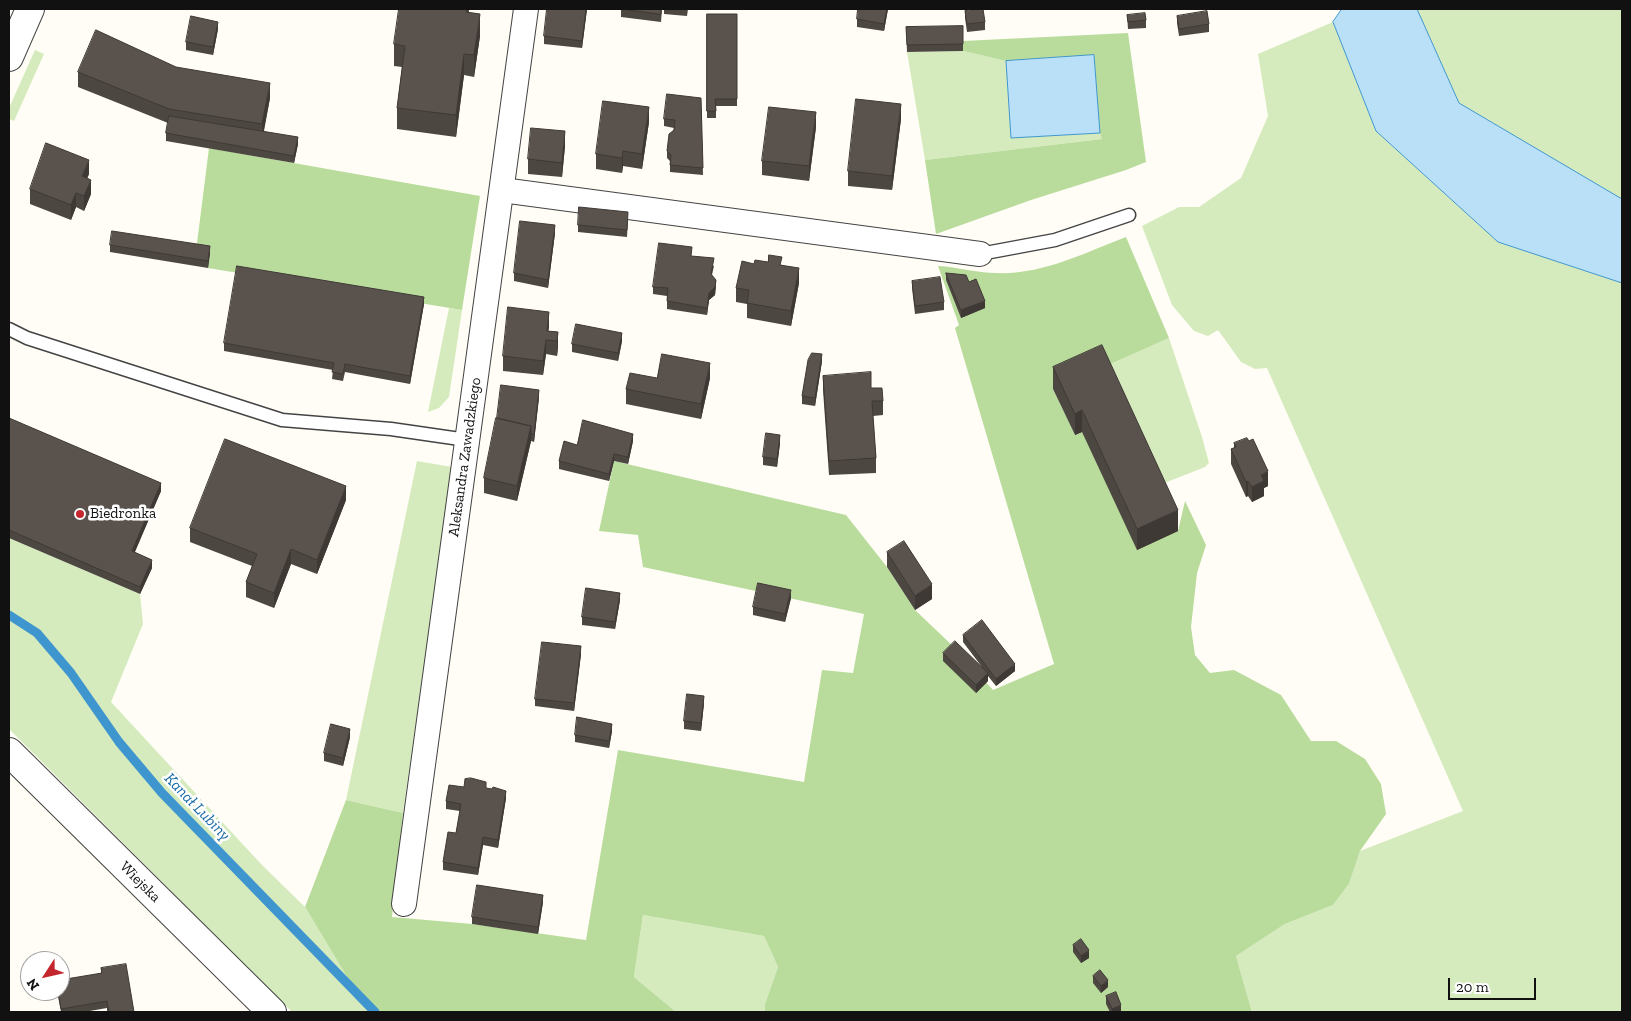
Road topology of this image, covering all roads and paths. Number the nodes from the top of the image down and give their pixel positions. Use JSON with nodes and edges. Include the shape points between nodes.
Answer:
{"nodes":[{"id":1,"x":30,"y":9,"type":"edge"},
{"id":2,"x":526,"y":9,"type":"edge"},
{"id":3,"x":9,"y":57,"type":"edge"},
{"id":4,"x":502,"y":190,"type":"junction"},
{"id":5,"x":1129,"y":215,"type":"dead end"},
{"id":6,"x":980,"y":254,"type":"joint"},
{"id":7,"x":9,"y":329,"type":"edge"},
{"id":8,"x":467,"y":440,"type":"junction"},
{"id":9,"x":9,"y":752,"type":"edge"},
{"id":10,"x":404,"y":904,"type":"dead end"},
{"id":11,"x":272,"y":1012,"type":"edge"}],
"edges":[{"from":1,"to":3,"type":"street"},
{"from":2,"to":4,"type":"street","name":"Aleksandra Zawadzkiego"},
{"from":4,"to":6,"type":"street"},
{"from":4,"to":8,"type":"street","name":"Aleksandra Zawadzkiego"},
{"from":5,"to":6,"type":"lane","via":[[1055,240]]},
{"from":7,"to":8,"type":"lane","via":[[36,341],[282,420],[391,429]]},
{"from":8,"to":10,"type":"street","name":"Aleksandra Zawadzkiego"},
{"from":9,"to":11,"type":"street","name":"Wiejska"}]}
